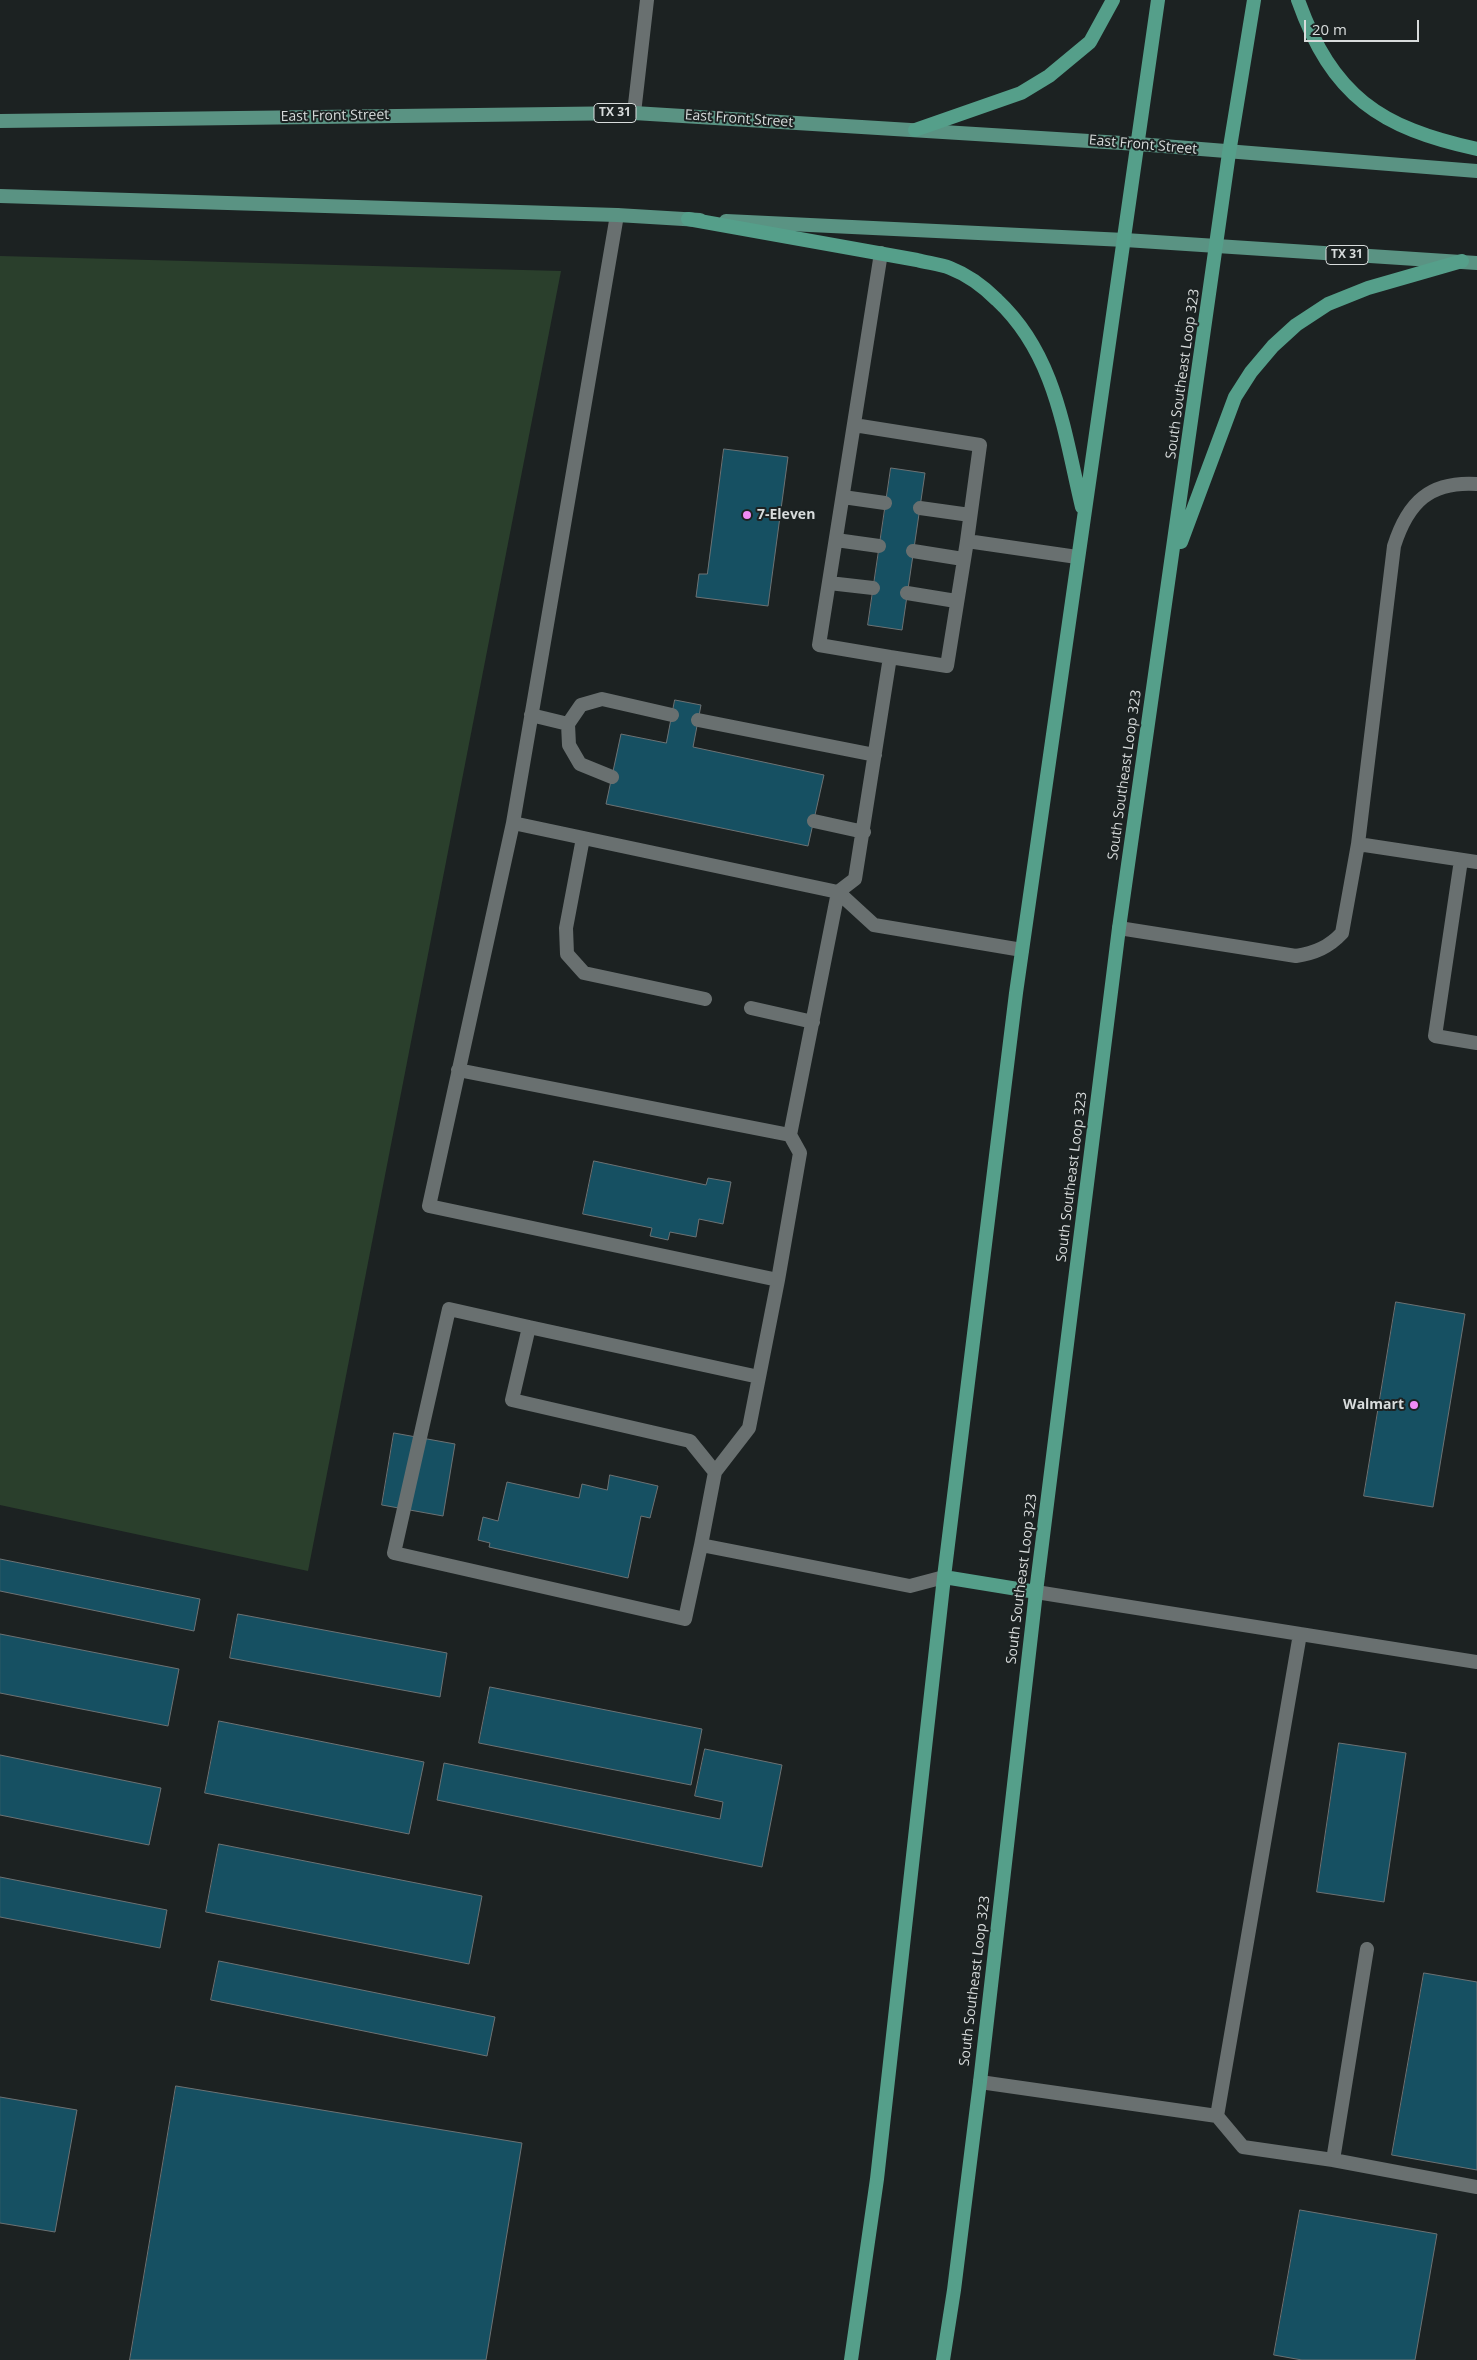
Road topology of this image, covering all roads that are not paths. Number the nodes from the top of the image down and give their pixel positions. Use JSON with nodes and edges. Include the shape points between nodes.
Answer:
{"nodes":[{"id":1,"x":647,"y":0,"type":"edge"},
{"id":2,"x":1113,"y":0,"type":"edge"},
{"id":3,"x":1158,"y":0,"type":"edge"},
{"id":4,"x":1254,"y":0,"type":"edge"},
{"id":5,"x":1298,"y":0,"type":"edge"},
{"id":6,"x":634,"y":113,"type":"junction"},
{"id":7,"x":0,"y":121,"type":"edge"},
{"id":8,"x":915,"y":130,"type":"junction"},
{"id":9,"x":1138,"y":144,"type":"junction"},
{"id":10,"x":1477,"y":149,"type":"edge"},
{"id":11,"x":1229,"y":152,"type":"junction"},
{"id":12,"x":1477,"y":171,"type":"edge"},
{"id":13,"x":0,"y":196,"type":"edge"},
{"id":14,"x":617,"y":215,"type":"junction"},
{"id":15,"x":688,"y":219,"type":"junction"},
{"id":16,"x":1125,"y":240,"type":"junction"},
{"id":17,"x":1217,"y":247,"type":"junction"},
{"id":18,"x":881,"y":253,"type":"junction"},
{"id":19,"x":1462,"y":261,"type":"junction"},
{"id":20,"x":1477,"y":262,"type":"edge"},
{"id":21,"x":854,"y":425,"type":"junction"},
{"id":22,"x":1477,"y":484,"type":"edge"},
{"id":23,"x":843,"y":497,"type":"junction"},
{"id":24,"x":885,"y":503,"type":"dead end"},
{"id":25,"x":920,"y":508,"type":"dead end"},
{"id":26,"x":1083,"y":514,"type":"junction"},
{"id":27,"x":970,"y":515,"type":"junction"},
{"id":28,"x":836,"y":540,"type":"junction"},
{"id":29,"x":967,"y":541,"type":"junction"},
{"id":30,"x":879,"y":546,"type":"dead end"},
{"id":31,"x":913,"y":551,"type":"dead end"},
{"id":32,"x":1077,"y":557,"type":"junction"},
{"id":33,"x":963,"y":559,"type":"junction"},
{"id":34,"x":1172,"y":566,"type":"junction"},
{"id":35,"x":829,"y":583,"type":"junction"},
{"id":36,"x":873,"y":588,"type":"dead end"},
{"id":37,"x":907,"y":593,"type":"dead end"},
{"id":38,"x":956,"y":601,"type":"junction"},
{"id":39,"x":890,"y":657,"type":"junction"},
{"id":40,"x":532,"y":715,"type":"junction"},
{"id":41,"x":672,"y":715,"type":"dead end"},
{"id":42,"x":698,"y":720,"type":"dead end"},
{"id":43,"x":568,"y":724,"type":"junction"},
{"id":44,"x":876,"y":755,"type":"junction"},
{"id":45,"x":612,"y":777,"type":"dead end"},
{"id":46,"x":814,"y":821,"type":"dead end"},
{"id":47,"x":513,"y":823,"type":"junction"},
{"id":48,"x":864,"y":832,"type":"junction"},
{"id":49,"x":583,"y":838,"type":"junction"},
{"id":50,"x":1358,"y":844,"type":"junction"},
{"id":51,"x":1461,"y":860,"type":"junction"},
{"id":52,"x":1477,"y":862,"type":"edge"},
{"id":53,"x":838,"y":892,"type":"junction"},
{"id":54,"x":1120,"y":928,"type":"junction"},
{"id":55,"x":1022,"y":950,"type":"junction"},
{"id":56,"x":705,"y":999,"type":"dead end"},
{"id":57,"x":751,"y":1008,"type":"dead end"},
{"id":58,"x":813,"y":1022,"type":"junction"},
{"id":59,"x":1477,"y":1043,"type":"edge"},
{"id":60,"x":458,"y":1070,"type":"junction"},
{"id":61,"x":790,"y":1135,"type":"junction"},
{"id":62,"x":778,"y":1280,"type":"junction"},
{"id":63,"x":529,"y":1327,"type":"junction"},
{"id":64,"x":759,"y":1377,"type":"junction"},
{"id":65,"x":715,"y":1472,"type":"junction"},
{"id":66,"x":701,"y":1545,"type":"junction"},
{"id":67,"x":944,"y":1577,"type":"junction"},
{"id":68,"x":1036,"y":1592,"type":"junction"},
{"id":69,"x":1300,"y":1634,"type":"junction"},
{"id":70,"x":1477,"y":1662,"type":"edge"},
{"id":71,"x":1368,"y":1949,"type":"dead end"},
{"id":72,"x":980,"y":2082,"type":"junction"},
{"id":73,"x":1217,"y":2116,"type":"junction"},
{"id":74,"x":1333,"y":2160,"type":"junction"},
{"id":75,"x":1477,"y":2186,"type":"edge"},
{"id":76,"x":851,"y":2360,"type":"edge"},
{"id":77,"x":943,"y":2360,"type":"edge"}],
"edges":[{"from":1,"to":6,"type":"lane"},
{"from":2,"to":8,"type":"highway","via":[[1090,42],[1049,76],[1021,93]]},
{"from":3,"to":9,"type":"highway"},
{"from":4,"to":11,"type":"highway","name":"South Southeast Loop 323"},
{"from":5,"to":10,"type":"highway","via":[[1336,76],[1360,101],[1384,117],[1413,130]]},
{"from":6,"to":7,"type":"main road","name":"East Front Street","number":"TX 31"},
{"from":6,"to":8,"type":"main road","name":"East Front Street","number":"TX 31"},
{"from":8,"to":9,"type":"main road","name":"East Front Street","number":"TX 31"},
{"from":9,"to":11,"type":"main road","name":"East Front Street","number":"TX 31"},
{"from":9,"to":16,"type":"highway"},
{"from":11,"to":12,"type":"main road","name":"East Front Street","number":"TX 31"},
{"from":11,"to":17,"type":"highway","name":"South Southeast Loop 323"},
{"from":13,"to":14,"type":"main road","number":"TX 31"},
{"from":14,"to":15,"type":"main road","number":"TX 31"},
{"from":14,"to":40,"type":"lane"},
{"from":15,"to":16,"type":"main road","number":"TX 31"},
{"from":15,"to":18,"type":"highway"},
{"from":16,"to":17,"type":"main road","number":"TX 31"},
{"from":16,"to":26,"type":"highway"},
{"from":17,"to":19,"type":"main road","number":"TX 31"},
{"from":17,"to":34,"type":"highway","name":"South Southeast Loop 323"},
{"from":18,"to":21,"type":"lane"},
{"from":18,"to":26,"type":"highway","via":[[951,268],[981,285],[1023,328],[1043,361],[1057,399]]},
{"from":19,"to":20,"type":"main road","number":"TX 31"},
{"from":19,"to":34,"type":"highway","via":[[1368,288],[1328,304],[1296,325],[1273,346],[1251,372],[1236,397]]},
{"from":21,"to":23,"type":"lane"},
{"from":21,"to":27,"type":"lane","via":[[980,445]]},
{"from":22,"to":50,"type":"lane","via":[[1441,486],[1426,494],[1411,508],[1401,525],[1391,566]]},
{"from":23,"to":24,"type":"lane"},
{"from":23,"to":28,"type":"lane"},
{"from":25,"to":27,"type":"lane"},
{"from":26,"to":32,"type":"highway"},
{"from":27,"to":29,"type":"lane"},
{"from":28,"to":30,"type":"lane"},
{"from":28,"to":35,"type":"lane"},
{"from":29,"to":32,"type":"lane"},
{"from":29,"to":33,"type":"lane"},
{"from":31,"to":33,"type":"lane"},
{"from":32,"to":55,"type":"highway"},
{"from":33,"to":38,"type":"lane"},
{"from":34,"to":54,"type":"highway","name":"South Southeast Loop 323"},
{"from":35,"to":36,"type":"lane"},
{"from":35,"to":39,"type":"lane","via":[[819,645]]},
{"from":37,"to":38,"type":"lane"},
{"from":38,"to":39,"type":"lane","via":[[947,666]]},
{"from":39,"to":44,"type":"lane"},
{"from":40,"to":43,"type":"lane"},
{"from":40,"to":47,"type":"lane"},
{"from":41,"to":43,"type":"lane","via":[[602,699],[581,705]]},
{"from":42,"to":44,"type":"lane"},
{"from":43,"to":45,"type":"lane","via":[[569,745],[580,764]]},
{"from":44,"to":48,"type":"lane"},
{"from":46,"to":48,"type":"lane"},
{"from":47,"to":49,"type":"lane"},
{"from":47,"to":60,"type":"lane"},
{"from":48,"to":53,"type":"lane","via":[[855,879]]},
{"from":49,"to":53,"type":"lane"},
{"from":49,"to":56,"type":"lane","via":[[566,928],[567,954],[584,973]]},
{"from":50,"to":51,"type":"lane"},
{"from":50,"to":54,"type":"lane","via":[[1342,933],[1332,943],[1308,954],[1296,956]]},
{"from":51,"to":52,"type":"lane"},
{"from":51,"to":59,"type":"lane","via":[[1434,1036]]},
{"from":53,"to":55,"type":"lane","via":[[874,925]]},
{"from":53,"to":58,"type":"lane"},
{"from":54,"to":68,"type":"highway","name":"South Southeast Loop 323"},
{"from":55,"to":67,"type":"highway"},
{"from":57,"to":58,"type":"lane"},
{"from":58,"to":61,"type":"lane"},
{"from":60,"to":61,"type":"lane"},
{"from":60,"to":62,"type":"lane","via":[[429,1206]]},
{"from":61,"to":62,"type":"lane","via":[[800,1153]]},
{"from":62,"to":64,"type":"lane"},
{"from":63,"to":64,"type":"lane"},
{"from":63,"to":65,"type":"lane","via":[[512,1400],[690,1441]]},
{"from":63,"to":66,"type":"lane","via":[[449,1309],[394,1553],[685,1619]]},
{"from":64,"to":65,"type":"lane","via":[[748,1428]]},
{"from":65,"to":66,"type":"lane"},
{"from":66,"to":67,"type":"lane","via":[[910,1586]]},
{"from":67,"to":68,"type":"highway"},
{"from":67,"to":76,"type":"highway","via":[[877,2179]]},
{"from":68,"to":69,"type":"lane"},
{"from":68,"to":72,"type":"highway","name":"South Southeast Loop 323"},
{"from":69,"to":70,"type":"lane"},
{"from":69,"to":73,"type":"lane"},
{"from":71,"to":74,"type":"lane"},
{"from":72,"to":73,"type":"lane"},
{"from":72,"to":77,"type":"highway","name":"South Southeast Loop 323"},
{"from":73,"to":74,"type":"lane","via":[[1243,2146]]},
{"from":74,"to":75,"type":"lane"}]}
